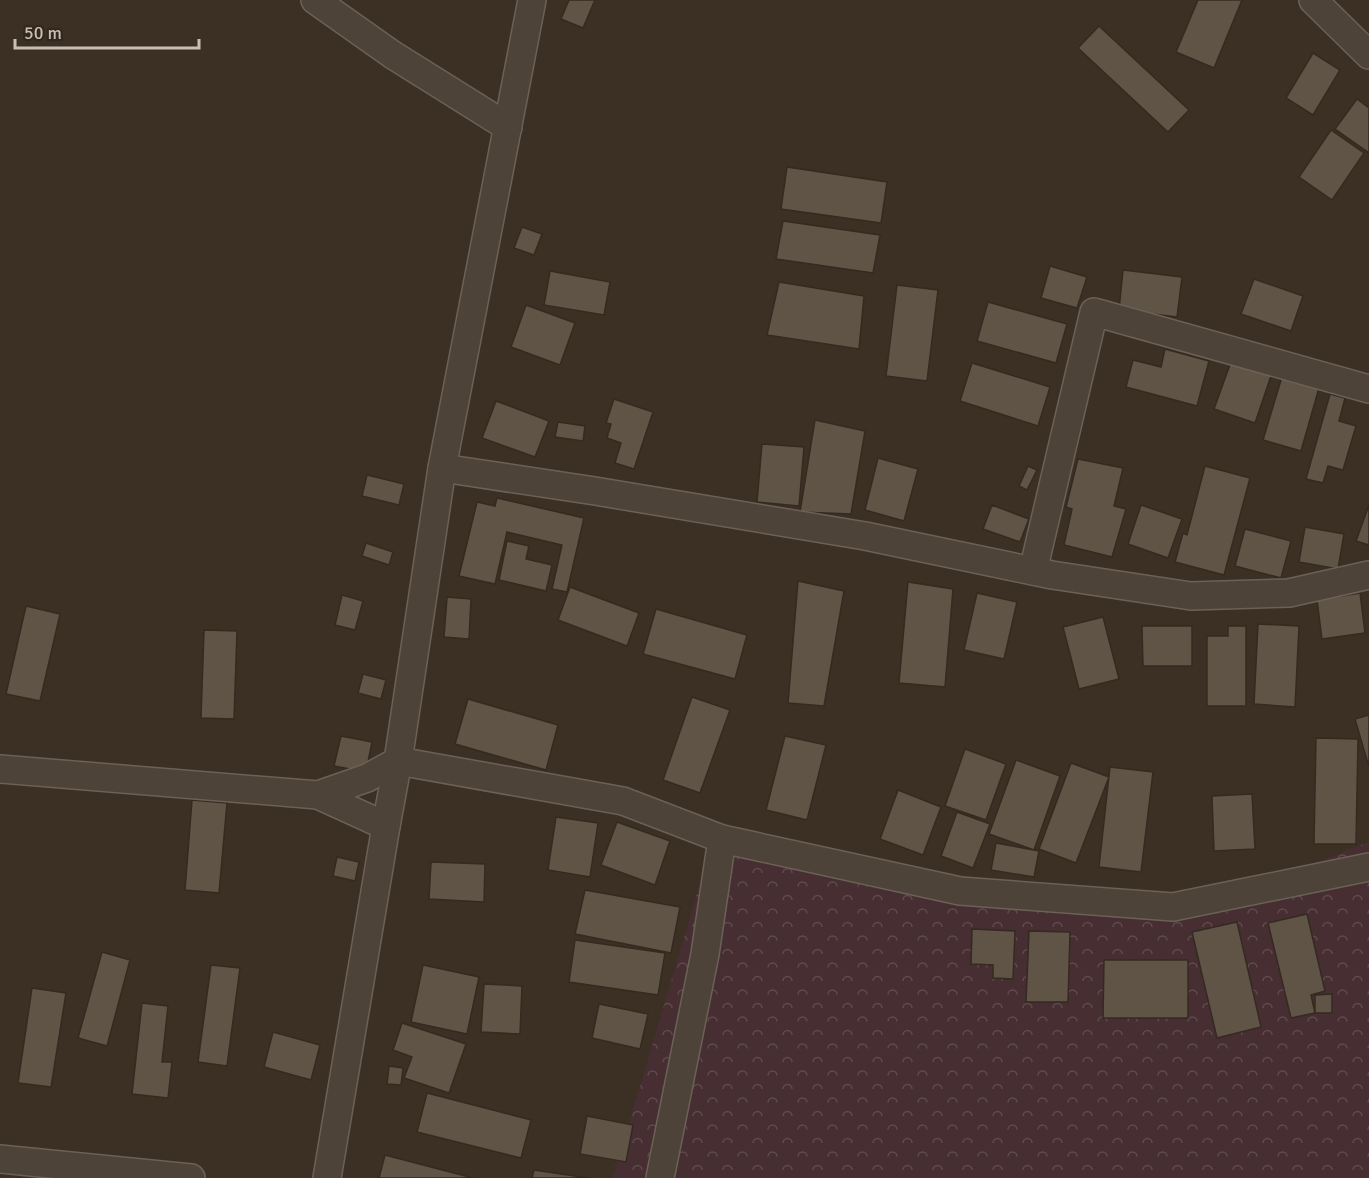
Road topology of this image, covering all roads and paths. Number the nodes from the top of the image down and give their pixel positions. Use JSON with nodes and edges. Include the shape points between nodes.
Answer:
{"nodes":[{"id":1,"x":315,"y":0,"type":"edge"},
{"id":2,"x":532,"y":0,"type":"edge"},
{"id":3,"x":1313,"y":0,"type":"edge"},
{"id":4,"x":1369,"y":55,"type":"edge"},
{"id":5,"x":508,"y":127,"type":"junction"},
{"id":6,"x":1369,"y":389,"type":"edge"},
{"id":7,"x":442,"y":468,"type":"junction"},
{"id":8,"x":1033,"y":572,"type":"junction"},
{"id":9,"x":1369,"y":575,"type":"edge"},
{"id":10,"x":398,"y":762,"type":"junction"},
{"id":11,"x":0,"y":769,"type":"edge"},
{"id":12,"x":318,"y":795,"type":"junction"},
{"id":13,"x":386,"y":826,"type":"junction"},
{"id":14,"x":722,"y":839,"type":"junction"},
{"id":15,"x":1369,"y":867,"type":"edge"},
{"id":16,"x":0,"y":1159,"type":"edge"},
{"id":17,"x":191,"y":1178,"type":"edge"},
{"id":18,"x":327,"y":1178,"type":"edge"},
{"id":19,"x":660,"y":1178,"type":"edge"}],
"edges":[{"from":1,"to":5,"type":"street","via":[[393,56]]},
{"from":2,"to":5,"type":"street"},
{"from":3,"to":4,"type":"street"},
{"from":5,"to":7,"type":"street"},
{"from":6,"to":8,"type":"street","via":[[1094,312]]},
{"from":7,"to":8,"type":"street","via":[[854,534]]},
{"from":7,"to":10,"type":"street"},
{"from":8,"to":9,"type":"street","via":[[1191,596],[1289,593]]},
{"from":10,"to":12,"type":"street"},
{"from":10,"to":13,"type":"street"},
{"from":10,"to":14,"type":"street","via":[[623,801]]},
{"from":11,"to":12,"type":"street"},
{"from":12,"to":13,"type":"street"},
{"from":13,"to":18,"type":"street"},
{"from":14,"to":15,"type":"street","via":[[960,891],[1173,907]]},
{"from":14,"to":19,"type":"street","via":[[705,954]]},
{"from":16,"to":17,"type":"street"}]}
